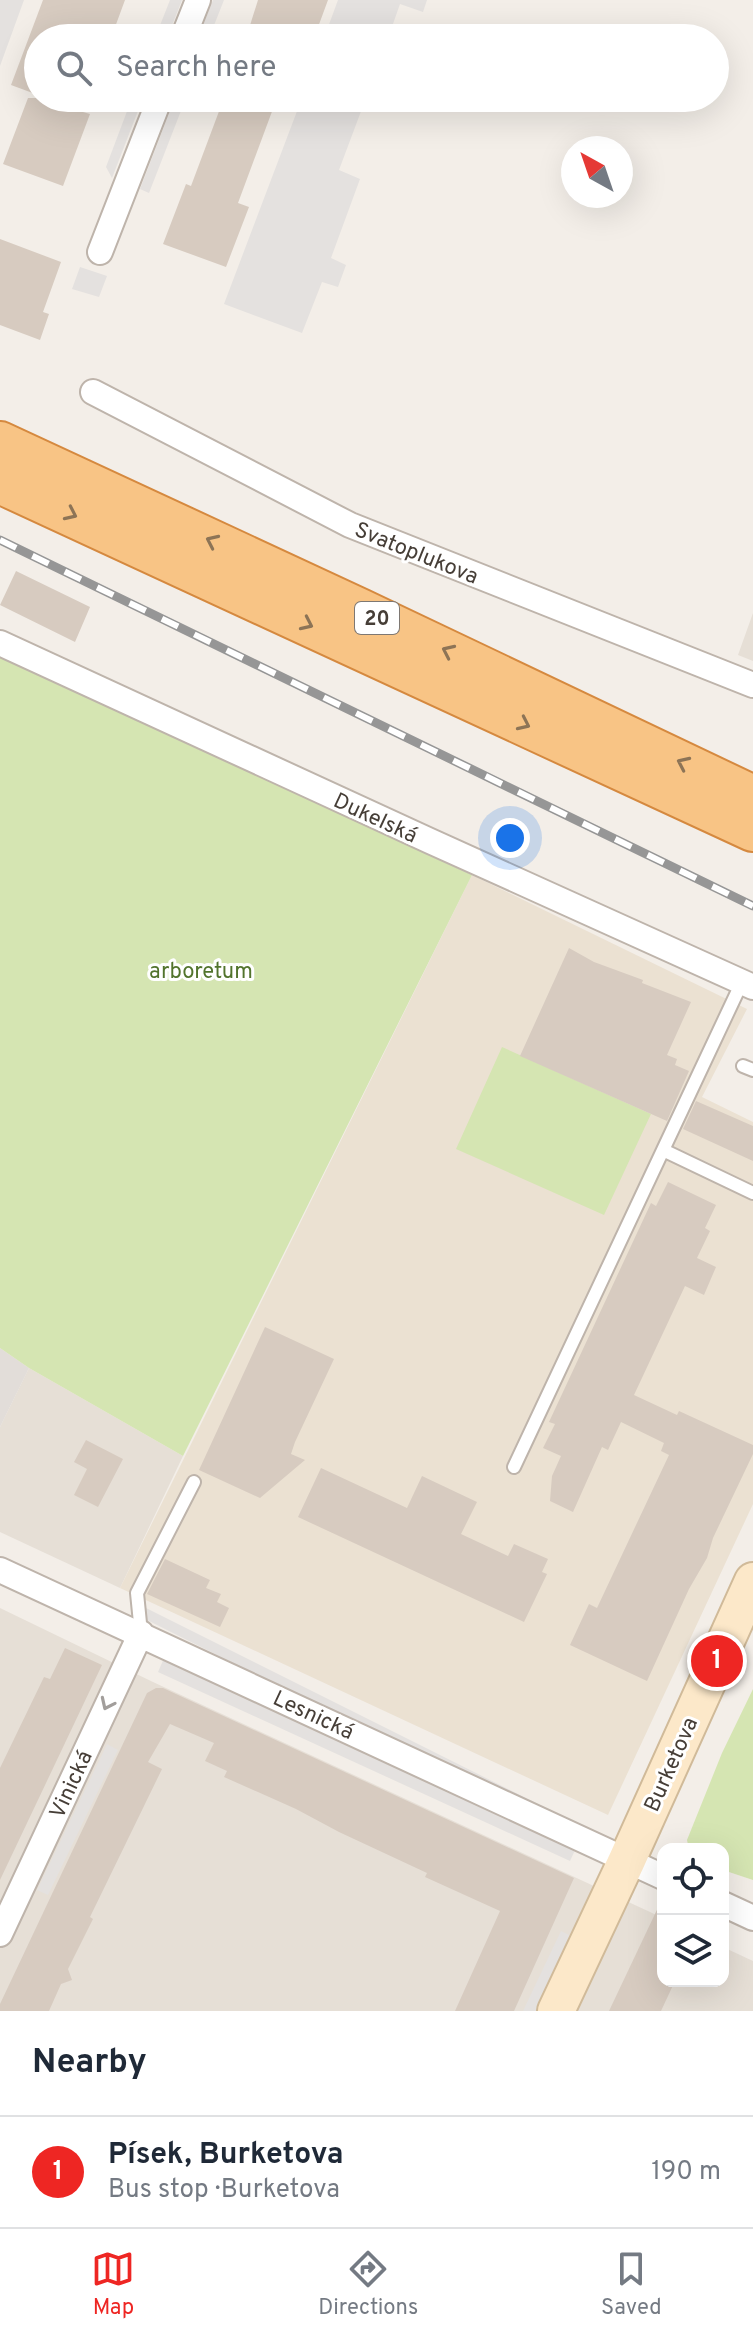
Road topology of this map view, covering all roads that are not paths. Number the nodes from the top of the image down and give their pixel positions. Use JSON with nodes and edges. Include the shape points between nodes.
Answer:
{"nodes":[{"id":1,"x":198,"y":0,"type":"edge"},
{"id":2,"x":189,"y":24,"type":"edge"},
{"id":3,"x":155,"y":112,"type":"edge"},
{"id":4,"x":100,"y":252,"type":"dead end"},
{"id":5,"x":93,"y":392,"type":"dead end"},
{"id":6,"x":0,"y":443,"type":"edge"},
{"id":7,"x":0,"y":482,"type":"edge"},
{"id":8,"x":0,"y":643,"type":"edge"},
{"id":9,"x":753,"y":685,"type":"edge"},
{"id":10,"x":753,"y":797,"type":"edge"},
{"id":11,"x":753,"y":830,"type":"edge"},
{"id":12,"x":748,"y":984,"type":"edge"},
{"id":13,"x":663,"y":1150,"type":"junction"},
{"id":14,"x":753,"y":1193,"type":"edge"},
{"id":15,"x":514,"y":1467,"type":"dead end"},
{"id":16,"x":194,"y":1482,"type":"dead end"},
{"id":17,"x":0,"y":1570,"type":"edge"},
{"id":18,"x":753,"y":1581,"type":"edge"},
{"id":19,"x":141,"y":1633,"type":"junction"},
{"id":20,"x":627,"y":1860,"type":"junction"},
{"id":21,"x":657,"y":1874,"type":"edge"},
{"id":22,"x":729,"y":1907,"type":"edge"},
{"id":23,"x":753,"y":1918,"type":"edge"},
{"id":24,"x":0,"y":1934,"type":"edge"},
{"id":25,"x":556,"y":2011,"type":"edge"}],
"edges":[{"from":1,"to":2,"type":"street"},
{"from":3,"to":4,"type":"street"},
{"from":5,"to":9,"type":"street","name":"Svatoplukova","via":[[350,525]]},
{"from":10,"to":6,"type":"highway","number":"20","one_way":true},
{"from":7,"to":11,"type":"highway","number":"20","one_way":true},
{"from":8,"to":12,"type":"street","name":"Dukelská"},
{"from":12,"to":13,"type":"lane"},
{"from":13,"to":14,"type":"lane"},
{"from":13,"to":15,"type":"lane"},
{"from":16,"to":19,"type":"lane","via":[[137,1593]]},
{"from":17,"to":19,"type":"street","name":"Lesnická"},
{"from":18,"to":20,"type":"main road","name":"Burketova"},
{"from":19,"to":20,"type":"street","name":"Lesnická"},
{"from":19,"to":24,"type":"street","name":"Vinická","one_way":true},
{"from":20,"to":21,"type":"street"},
{"from":20,"to":25,"type":"main road","name":"Burketova"},
{"from":22,"to":23,"type":"street"}]}
